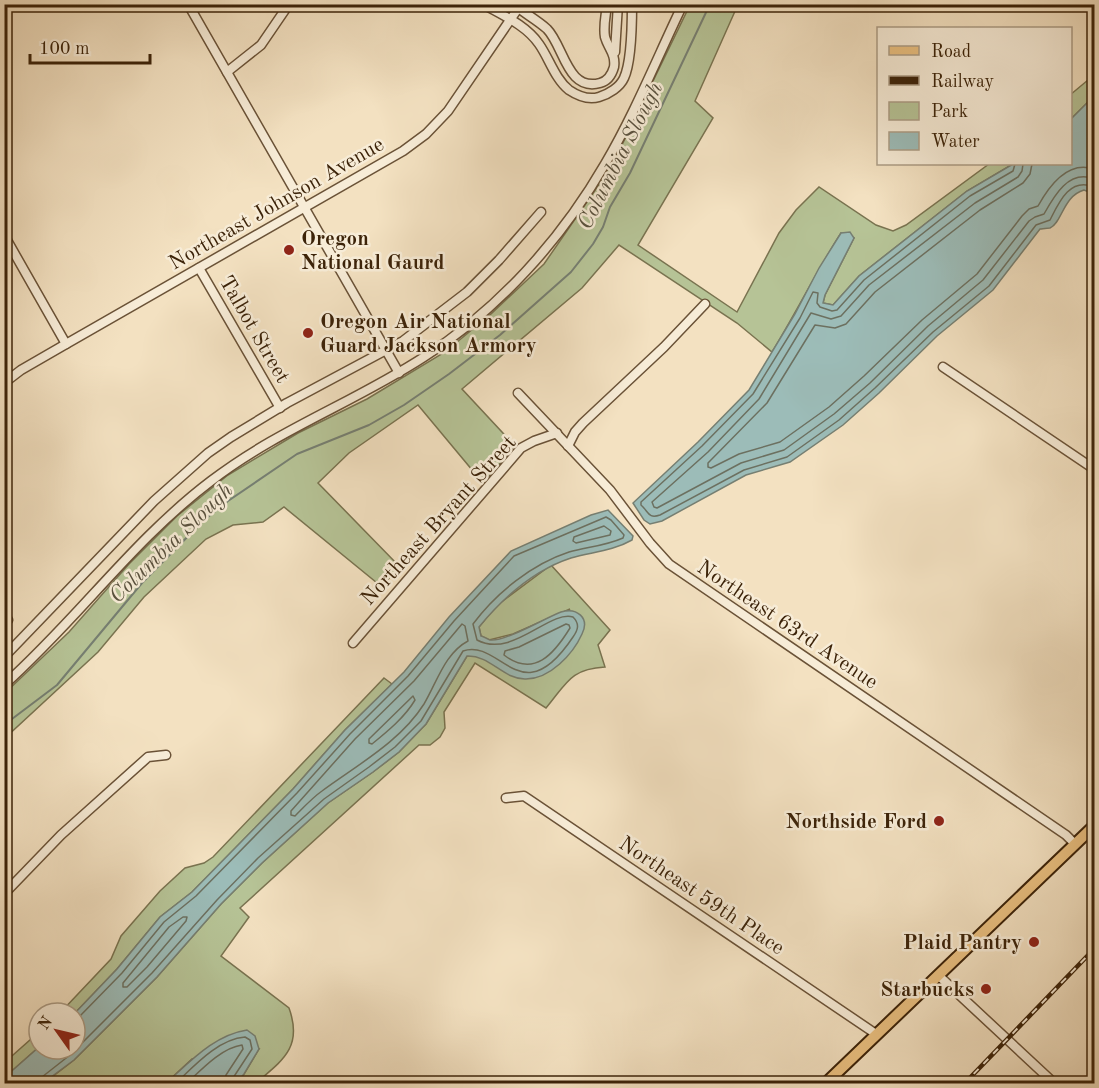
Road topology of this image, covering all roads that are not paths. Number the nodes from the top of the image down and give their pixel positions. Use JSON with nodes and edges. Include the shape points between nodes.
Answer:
{"nodes":[{"id":1,"x":188,"y":4,"type":"edge"},
{"id":2,"x":289,"y":4,"type":"edge"},
{"id":3,"x":483,"y":4,"type":"edge"},
{"id":4,"x":607,"y":4,"type":"edge"},
{"id":5,"x":618,"y":4,"type":"edge"},
{"id":6,"x":632,"y":4,"type":"edge"},
{"id":7,"x":683,"y":4,"type":"edge"},
{"id":8,"x":518,"y":6,"type":"edge"},
{"id":9,"x":511,"y":20,"type":"junction"},
{"id":10,"x":615,"y":58,"type":"junction"},
{"id":11,"x":226,"y":72,"type":"junction"},
{"id":12,"x":304,"y":208,"type":"junction"},
{"id":13,"x":541,"y":212,"type":"dead end"},
{"id":14,"x":4,"y":236,"type":"edge"},
{"id":15,"x":199,"y":268,"type":"junction"},
{"id":16,"x":705,"y":304,"type":"dead end"},
{"id":17,"x":66,"y":344,"type":"junction"},
{"id":18,"x":385,"y":352,"type":"junction"},
{"id":19,"x":943,"y":367,"type":"dead end"},
{"id":20,"x":399,"y":373,"type":"junction"},
{"id":21,"x":4,"y":383,"type":"edge"},
{"id":22,"x":518,"y":393,"type":"dead end"},
{"id":23,"x":280,"y":408,"type":"junction"},
{"id":24,"x":557,"y":433,"type":"junction"},
{"id":25,"x":568,"y":446,"type":"junction"},
{"id":26,"x":1095,"y":469,"type":"edge"},
{"id":27,"x":353,"y":643,"type":"dead end"},
{"id":28,"x":4,"y":657,"type":"edge"},
{"id":29,"x":4,"y":685,"type":"edge"},
{"id":30,"x":166,"y":755,"type":"dead end"},
{"id":31,"x":506,"y":798,"type":"dead end"},
{"id":32,"x":1095,"y":826,"type":"edge"},
{"id":33,"x":1076,"y":844,"type":"junction"},
{"id":34,"x":4,"y":894,"type":"edge"},
{"id":35,"x":938,"y":975,"type":"junction"},
{"id":36,"x":876,"y":1034,"type":"junction"},
{"id":37,"x":825,"y":1083,"type":"edge"},
{"id":38,"x":1055,"y":1083,"type":"edge"}],
"edges":[{"from":1,"to":11,"type":"street"},
{"from":2,"to":11,"type":"street","via":[[261,45]]},
{"from":3,"to":9,"type":"street"},
{"from":4,"to":10,"type":"street","via":[[604,34]]},
{"from":5,"to":10,"type":"street"},
{"from":6,"to":9,"type":"street","via":[[624,79],[617,88],[596,98],[576,95],[567,88],[539,45]]},
{"from":7,"to":20,"type":"street","via":[[612,152],[555,236],[481,314]]},
{"from":8,"to":9,"type":"street","name":"Northeast Johnson Avenue"},
{"from":8,"to":10,"type":"street","via":[[548,30],[570,71],[585,84],[602,83],[608,78]]},
{"from":9,"to":12,"type":"street","name":"Northeast Johnson Avenue","via":[[448,111],[426,134]]},
{"from":11,"to":12,"type":"street"},
{"from":12,"to":15,"type":"street","name":"Northeast Johnson Avenue"},
{"from":12,"to":18,"type":"street"},
{"from":13,"to":18,"type":"street","via":[[467,292]]},
{"from":14,"to":17,"type":"street"},
{"from":15,"to":17,"type":"street","name":"Northeast Johnson Avenue"},
{"from":15,"to":23,"type":"street","name":"Talbot Street"},
{"from":16,"to":25,"type":"street","via":[[587,419]]},
{"from":17,"to":21,"type":"street","name":"Northeast Johnson Avenue"},
{"from":18,"to":20,"type":"street"},
{"from":18,"to":23,"type":"street"},
{"from":19,"to":26,"type":"street"},
{"from":20,"to":29,"type":"street","via":[[274,438],[197,491],[141,542],[52,640]]},
{"from":22,"to":24,"type":"street","name":"Northeast 63rd Avenue"},
{"from":23,"to":28,"type":"street","via":[[208,453],[154,501]]},
{"from":24,"to":25,"type":"street","name":"Northeast 63rd Avenue"},
{"from":24,"to":27,"type":"street","name":"Northeast Bryant Street","via":[[521,448]]},
{"from":25,"to":33,"type":"street","name":"Northeast 63rd Avenue","via":[[610,490],[669,564]]},
{"from":30,"to":34,"type":"street","via":[[148,757],[61,835]]},
{"from":31,"to":36,"type":"street","name":"Northeast 59th Place","via":[[524,796]]},
{"from":32,"to":33,"type":"main road"},
{"from":33,"to":35,"type":"main road"},
{"from":35,"to":36,"type":"main road"},
{"from":35,"to":38,"type":"street"},
{"from":36,"to":37,"type":"main road"}]}
